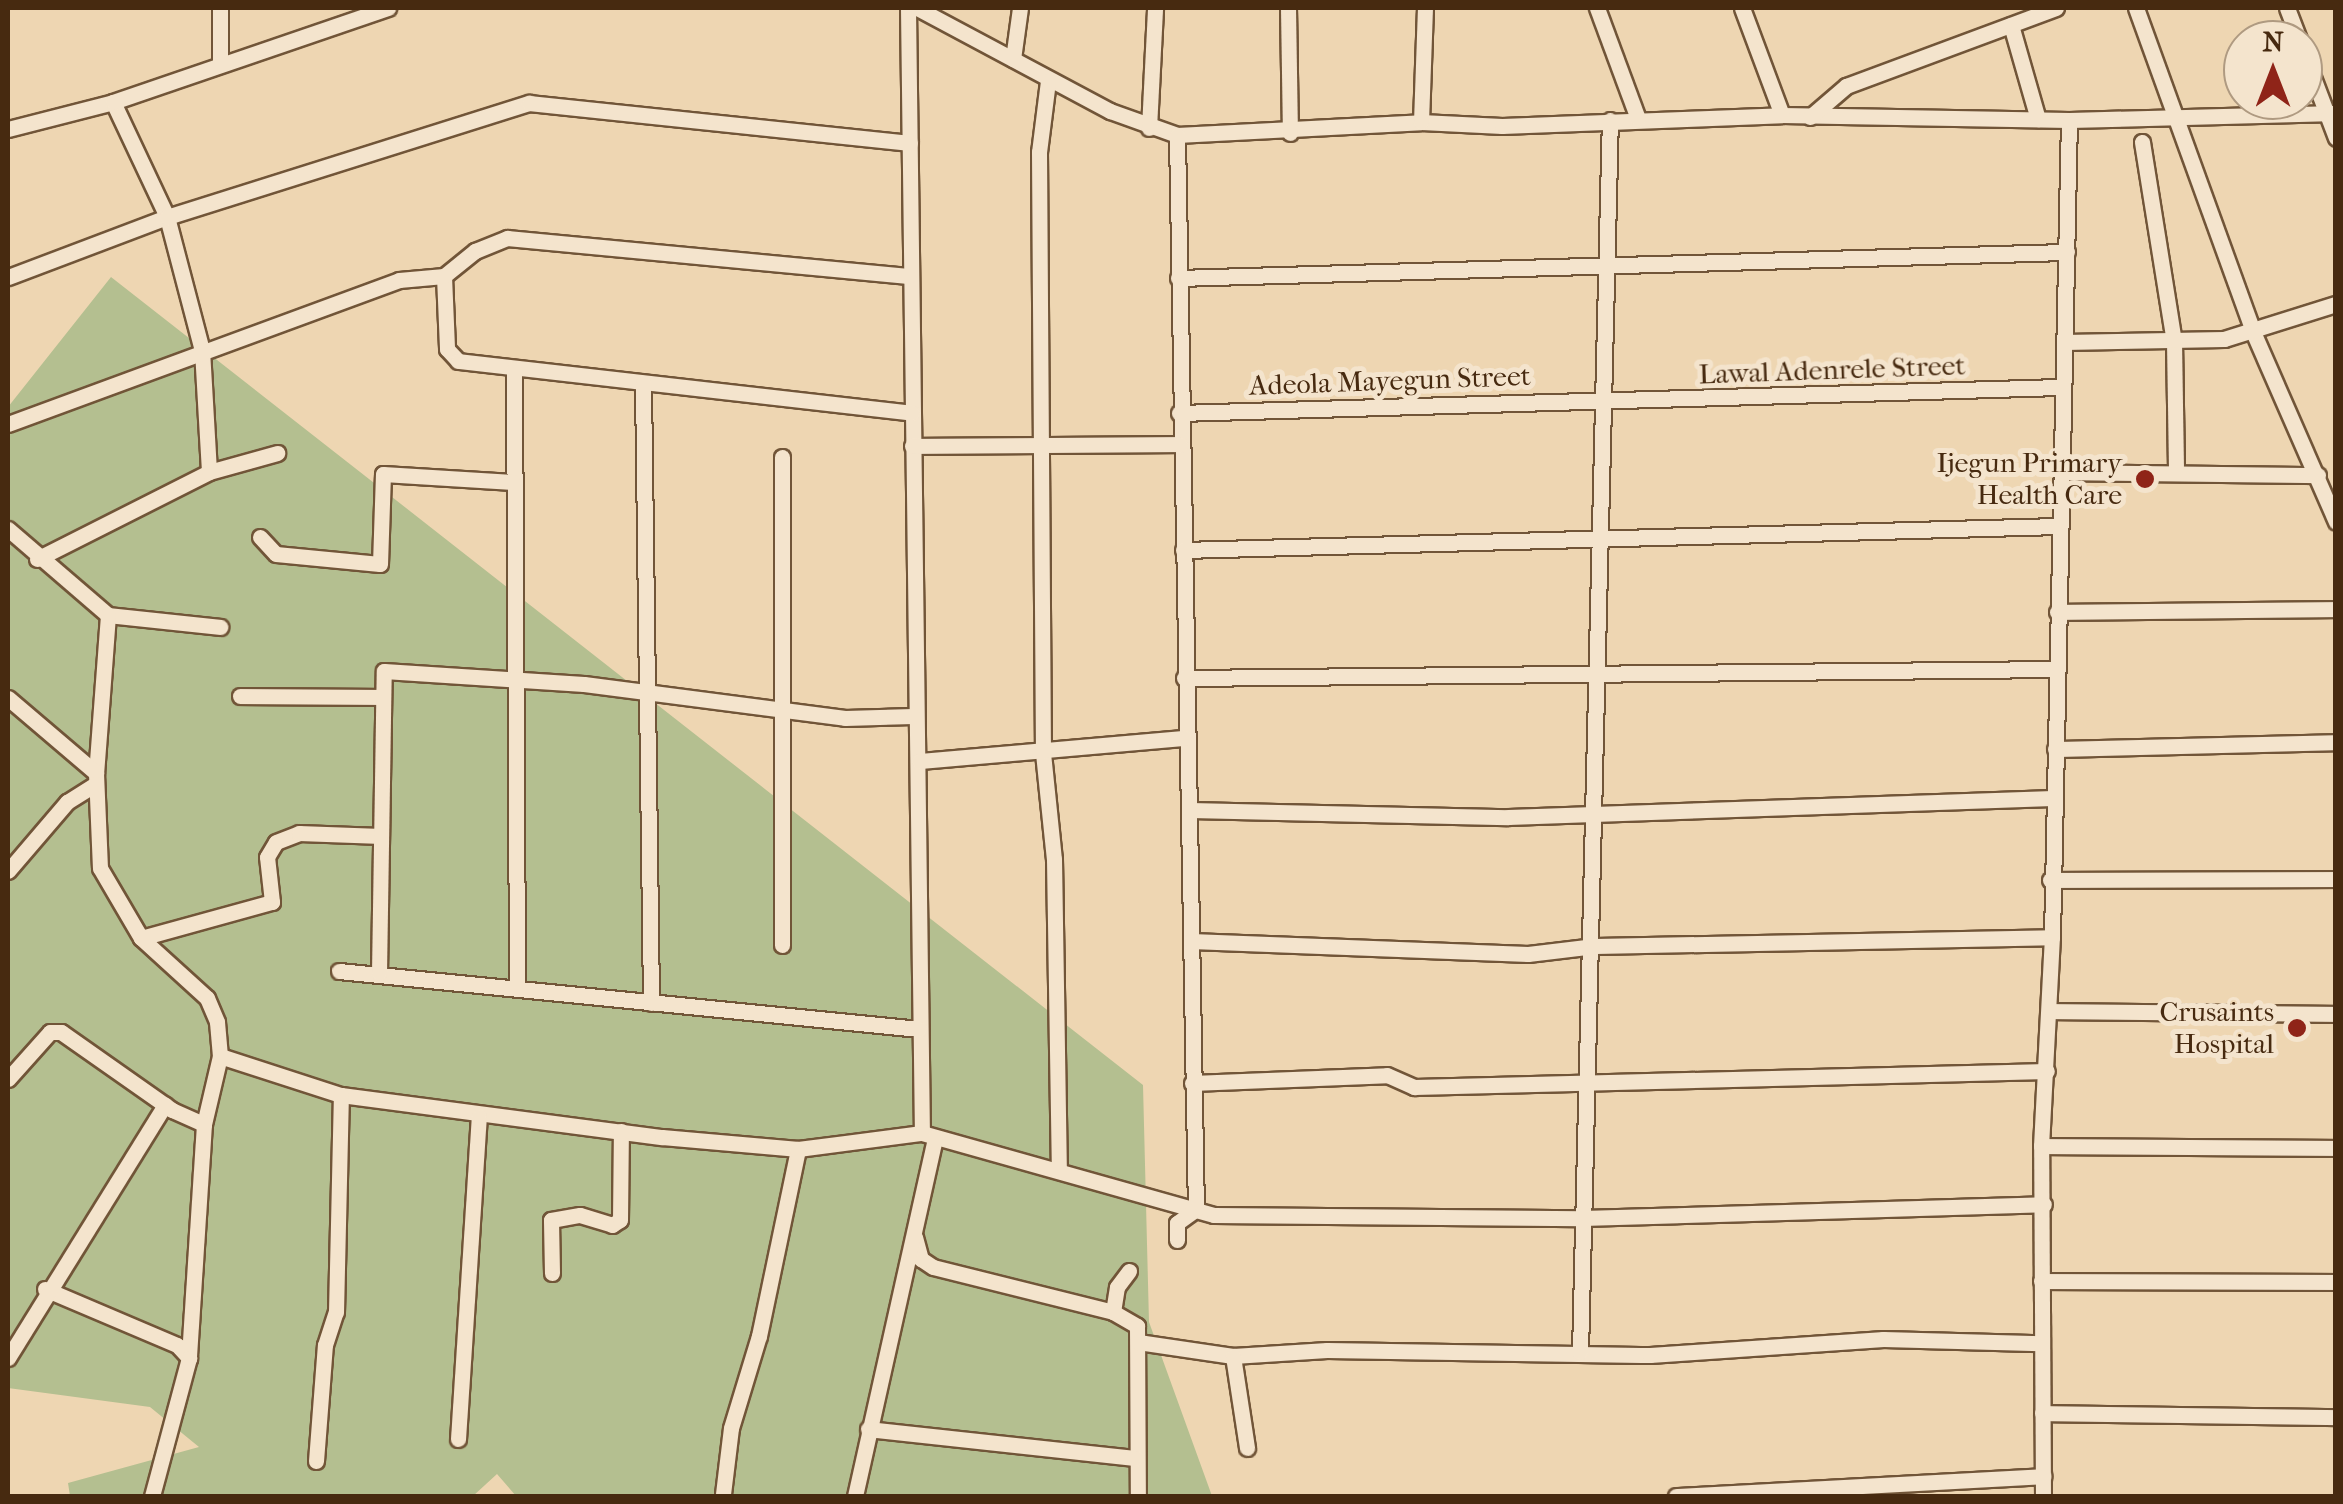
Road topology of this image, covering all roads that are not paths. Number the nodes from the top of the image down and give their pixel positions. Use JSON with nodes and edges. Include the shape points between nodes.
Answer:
{"nodes":[{"id":1,"x":220,"y":8,"type":"edge"},
{"id":2,"x":388,"y":8,"type":"edge"},
{"id":3,"x":908,"y":8,"type":"edge"},
{"id":4,"x":917,"y":8,"type":"edge"},
{"id":5,"x":1020,"y":8,"type":"edge"},
{"id":6,"x":1155,"y":8,"type":"edge"},
{"id":7,"x":1288,"y":8,"type":"edge"},
{"id":8,"x":1425,"y":8,"type":"edge"},
{"id":9,"x":1597,"y":8,"type":"edge"},
{"id":10,"x":1742,"y":8,"type":"edge"},
{"id":11,"x":2056,"y":8,"type":"edge"},
{"id":12,"x":2136,"y":8,"type":"edge"},
{"id":13,"x":357,"y":12,"type":"edge"},
{"id":14,"x":2011,"y":24,"type":"junction"},
{"id":15,"x":1014,"y":59,"type":"junction"},
{"id":16,"x":220,"y":60,"type":"junction"},
{"id":17,"x":1048,"y":81,"type":"junction"},
{"id":18,"x":114,"y":102,"type":"junction"},
{"id":19,"x":2331,"y":113,"type":"edge"},
{"id":20,"x":1782,"y":115,"type":"junction"},
{"id":21,"x":1810,"y":117,"type":"junction"},
{"id":22,"x":2179,"y":118,"type":"junction"},
{"id":23,"x":1638,"y":119,"type":"junction"},
{"id":24,"x":2038,"y":119,"type":"junction"},
{"id":25,"x":1610,"y":120,"type":"junction"},
{"id":26,"x":2069,"y":120,"type":"junction"},
{"id":27,"x":1422,"y":122,"type":"junction"},
{"id":28,"x":1149,"y":128,"type":"junction"},
{"id":29,"x":8,"y":130,"type":"edge"},
{"id":30,"x":1290,"y":133,"type":"junction"},
{"id":31,"x":1178,"y":135,"type":"junction"},
{"id":32,"x":2336,"y":138,"type":"edge"},
{"id":33,"x":2142,"y":142,"type":"dead end"},
{"id":34,"x":910,"y":144,"type":"junction"},
{"id":35,"x":167,"y":217,"type":"junction"},
{"id":36,"x":2067,"y":252,"type":"junction"},
{"id":37,"x":1607,"y":264,"type":"junction"},
{"id":38,"x":444,"y":276,"type":"junction"},
{"id":39,"x":908,"y":276,"type":"junction"},
{"id":40,"x":8,"y":277,"type":"edge"},
{"id":41,"x":1178,"y":278,"type":"junction"},
{"id":42,"x":2336,"y":304,"type":"edge"},
{"id":43,"x":2254,"y":334,"type":"junction"},
{"id":44,"x":2174,"y":341,"type":"junction"},
{"id":45,"x":2064,"y":342,"type":"junction"},
{"id":46,"x":202,"y":350,"type":"junction"},
{"id":47,"x":514,"y":368,"type":"junction"},
{"id":48,"x":644,"y":383,"type":"junction"},
{"id":49,"x":2062,"y":388,"type":"junction"},
{"id":50,"x":1604,"y":398,"type":"junction"},
{"id":51,"x":912,"y":413,"type":"junction"},
{"id":52,"x":1179,"y":413,"type":"junction"},
{"id":53,"x":8,"y":424,"type":"edge"},
{"id":54,"x":1180,"y":444,"type":"junction"},
{"id":55,"x":912,"y":446,"type":"junction"},
{"id":56,"x":1044,"y":448,"type":"junction"},
{"id":57,"x":276,"y":453,"type":"dead end"},
{"id":58,"x":782,"y":457,"type":"dead end"},
{"id":59,"x":209,"y":472,"type":"junction"},
{"id":60,"x":2061,"y":472,"type":"junction"},
{"id":61,"x":2176,"y":473,"type":"junction"},
{"id":62,"x":2318,"y":474,"type":"junction"},
{"id":63,"x":513,"y":482,"type":"junction"},
{"id":64,"x":2336,"y":522,"type":"edge"},
{"id":65,"x":2058,"y":526,"type":"junction"},
{"id":66,"x":8,"y":529,"type":"edge"},
{"id":67,"x":260,"y":537,"type":"dead end"},
{"id":68,"x":1600,"y":543,"type":"junction"},
{"id":69,"x":1183,"y":550,"type":"junction"},
{"id":70,"x":37,"y":558,"type":"junction"},
{"id":71,"x":2336,"y":609,"type":"edge"},
{"id":72,"x":2057,"y":612,"type":"junction"},
{"id":73,"x":108,"y":614,"type":"junction"},
{"id":74,"x":220,"y":627,"type":"dead end"},
{"id":75,"x":2055,"y":669,"type":"junction"},
{"id":76,"x":1184,"y":678,"type":"junction"},
{"id":77,"x":1598,"y":678,"type":"junction"},
{"id":78,"x":511,"y":679,"type":"junction"},
{"id":79,"x":649,"y":692,"type":"junction"},
{"id":80,"x":240,"y":696,"type":"dead end"},
{"id":81,"x":380,"y":697,"type":"junction"},
{"id":82,"x":8,"y":698,"type":"edge"},
{"id":83,"x":783,"y":710,"type":"junction"},
{"id":84,"x":913,"y":716,"type":"junction"},
{"id":85,"x":1184,"y":738,"type":"junction"},
{"id":86,"x":2336,"y":742,"type":"edge"},
{"id":87,"x":2055,"y":750,"type":"junction"},
{"id":88,"x":1043,"y":753,"type":"junction"},
{"id":89,"x":919,"y":761,"type":"junction"},
{"id":90,"x":96,"y":779,"type":"junction"},
{"id":91,"x":2053,"y":798,"type":"junction"},
{"id":92,"x":1190,"y":810,"type":"junction"},
{"id":93,"x":1596,"y":814,"type":"junction"},
{"id":94,"x":381,"y":836,"type":"junction"},
{"id":95,"x":8,"y":871,"type":"edge"},
{"id":96,"x":2050,"y":880,"type":"junction"},
{"id":97,"x":2336,"y":880,"type":"edge"},
{"id":98,"x":2052,"y":937,"type":"junction"},
{"id":99,"x":142,"y":938,"type":"junction"},
{"id":100,"x":1191,"y":941,"type":"junction"},
{"id":101,"x":782,"y":946,"type":"dead end"},
{"id":102,"x":1594,"y":946,"type":"junction"},
{"id":103,"x":339,"y":971,"type":"dead end"},
{"id":104,"x":379,"y":974,"type":"junction"},
{"id":105,"x":517,"y":986,"type":"junction"},
{"id":106,"x":650,"y":1003,"type":"junction"},
{"id":107,"x":2050,"y":1011,"type":"junction"},
{"id":108,"x":2336,"y":1014,"type":"edge"},
{"id":109,"x":919,"y":1029,"type":"junction"},
{"id":110,"x":220,"y":1056,"type":"junction"},
{"id":111,"x":2047,"y":1071,"type":"junction"},
{"id":112,"x":8,"y":1078,"type":"edge"},
{"id":113,"x":1192,"y":1083,"type":"junction"},
{"id":114,"x":1584,"y":1084,"type":"junction"},
{"id":115,"x":342,"y":1095,"type":"junction"},
{"id":116,"x":165,"y":1105,"type":"junction"},
{"id":117,"x":479,"y":1117,"type":"junction"},
{"id":118,"x":204,"y":1124,"type":"junction"},
{"id":119,"x":621,"y":1130,"type":"junction"},
{"id":120,"x":928,"y":1135,"type":"junction"},
{"id":121,"x":2042,"y":1146,"type":"junction"},
{"id":122,"x":2336,"y":1148,"type":"edge"},
{"id":123,"x":798,"y":1149,"type":"junction"},
{"id":124,"x":1060,"y":1168,"type":"junction"},
{"id":125,"x":2044,"y":1204,"type":"junction"},
{"id":126,"x":1196,"y":1209,"type":"junction"},
{"id":127,"x":1582,"y":1218,"type":"junction"},
{"id":128,"x":915,"y":1237,"type":"junction"},
{"id":129,"x":1176,"y":1240,"type":"dead end"},
{"id":130,"x":1129,"y":1271,"type":"dead end"},
{"id":131,"x":552,"y":1273,"type":"dead end"},
{"id":132,"x":2041,"y":1281,"type":"junction"},
{"id":133,"x":2336,"y":1282,"type":"edge"},
{"id":134,"x":45,"y":1289,"type":"junction"},
{"id":135,"x":1113,"y":1312,"type":"junction"},
{"id":136,"x":1138,"y":1342,"type":"junction"},
{"id":137,"x":2041,"y":1343,"type":"junction"},
{"id":138,"x":1580,"y":1352,"type":"junction"},
{"id":139,"x":1233,"y":1356,"type":"junction"},
{"id":140,"x":8,"y":1358,"type":"edge"},
{"id":141,"x":189,"y":1358,"type":"junction"},
{"id":142,"x":2042,"y":1413,"type":"junction"},
{"id":143,"x":2336,"y":1416,"type":"edge"},
{"id":144,"x":868,"y":1428,"type":"junction"},
{"id":145,"x":458,"y":1439,"type":"dead end"},
{"id":146,"x":1248,"y":1448,"type":"dead end"},
{"id":147,"x":1136,"y":1458,"type":"junction"},
{"id":148,"x":316,"y":1461,"type":"dead end"},
{"id":149,"x":2043,"y":1476,"type":"junction"},
{"id":150,"x":723,"y":1494,"type":"dead end"},
{"id":151,"x":152,"y":1496,"type":"edge"},
{"id":152,"x":855,"y":1496,"type":"edge"},
{"id":153,"x":1138,"y":1496,"type":"edge"},
{"id":154,"x":1676,"y":1496,"type":"edge"},
{"id":155,"x":2044,"y":1496,"type":"edge"}],
"edges":[{"from":1,"to":16,"type":"street"},
{"from":2,"to":13,"type":"street"},
{"from":3,"to":34,"type":"street"},
{"from":4,"to":15,"type":"street"},
{"from":5,"to":15,"type":"street"},
{"from":6,"to":28,"type":"street"},
{"from":7,"to":30,"type":"street"},
{"from":8,"to":27,"type":"street"},
{"from":9,"to":23,"type":"street"},
{"from":10,"to":20,"type":"street"},
{"from":11,"to":14,"type":"street"},
{"from":12,"to":22,"type":"street"},
{"from":13,"to":16,"type":"street"},
{"from":14,"to":21,"type":"street","via":[[1846,86]]},
{"from":14,"to":24,"type":"street"},
{"from":15,"to":17,"type":"street"},
{"from":16,"to":18,"type":"street"},
{"from":17,"to":28,"type":"street"},
{"from":17,"to":56,"type":"street","via":[[1039,152]]},
{"from":18,"to":29,"type":"street"},
{"from":18,"to":35,"type":"street"},
{"from":19,"to":22,"type":"street"},
{"from":19,"to":32,"type":"street"},
{"from":20,"to":21,"type":"street"},
{"from":20,"to":23,"type":"street"},
{"from":21,"to":24,"type":"street"},
{"from":22,"to":26,"type":"street"},
{"from":22,"to":43,"type":"street"},
{"from":23,"to":25,"type":"street"},
{"from":24,"to":26,"type":"street"},
{"from":25,"to":27,"type":"street"},
{"from":25,"to":37,"type":"street"},
{"from":26,"to":36,"type":"street"},
{"from":27,"to":30,"type":"street"},
{"from":28,"to":31,"type":"street"},
{"from":30,"to":31,"type":"street"},
{"from":31,"to":41,"type":"street"},
{"from":33,"to":44,"type":"street"},
{"from":34,"to":35,"type":"street","via":[[529,102]]},
{"from":34,"to":39,"type":"street"},
{"from":35,"to":40,"type":"street"},
{"from":35,"to":46,"type":"street"},
{"from":36,"to":37,"type":"street"},
{"from":36,"to":45,"type":"street"},
{"from":37,"to":41,"type":"street"},
{"from":37,"to":50,"type":"street"},
{"from":38,"to":39,"type":"street","via":[[474,251],[528,237]]},
{"from":38,"to":46,"type":"street","via":[[399,280]]},
{"from":38,"to":47,"type":"street","via":[[452,356]]},
{"from":39,"to":51,"type":"street"},
{"from":41,"to":52,"type":"street"},
{"from":42,"to":43,"type":"street"},
{"from":43,"to":44,"type":"street"},
{"from":43,"to":62,"type":"street"},
{"from":44,"to":45,"type":"street"},
{"from":44,"to":61,"type":"street"},
{"from":45,"to":49,"type":"street"},
{"from":46,"to":53,"type":"street"},
{"from":46,"to":59,"type":"street"},
{"from":47,"to":48,"type":"street"},
{"from":47,"to":63,"type":"street"},
{"from":48,"to":51,"type":"street"},
{"from":48,"to":79,"type":"street"},
{"from":49,"to":50,"type":"street","name":"Lawal Adenrele Street"},
{"from":49,"to":60,"type":"street"},
{"from":50,"to":52,"type":"street","name":"Adeola Mayegun Street"},
{"from":50,"to":68,"type":"street"},
{"from":51,"to":55,"type":"street"},
{"from":52,"to":54,"type":"street"},
{"from":54,"to":56,"type":"street"},
{"from":54,"to":69,"type":"street"},
{"from":55,"to":56,"type":"street"},
{"from":55,"to":84,"type":"street"},
{"from":56,"to":88,"type":"street"},
{"from":57,"to":59,"type":"street"},
{"from":58,"to":83,"type":"street"},
{"from":59,"to":70,"type":"street"},
{"from":60,"to":61,"type":"street"},
{"from":60,"to":65,"type":"street"},
{"from":61,"to":62,"type":"street"},
{"from":62,"to":64,"type":"street"},
{"from":63,"to":67,"type":"street","via":[[383,474],[380,564],[276,554]]},
{"from":63,"to":78,"type":"street"},
{"from":65,"to":68,"type":"street"},
{"from":65,"to":72,"type":"street"},
{"from":66,"to":70,"type":"street"},
{"from":68,"to":69,"type":"street"},
{"from":68,"to":77,"type":"street"},
{"from":69,"to":76,"type":"street"},
{"from":70,"to":73,"type":"street"},
{"from":71,"to":72,"type":"street"},
{"from":72,"to":75,"type":"street"},
{"from":73,"to":74,"type":"street"},
{"from":73,"to":90,"type":"street"},
{"from":75,"to":77,"type":"street"},
{"from":75,"to":87,"type":"street"},
{"from":76,"to":77,"type":"street"},
{"from":76,"to":85,"type":"street"},
{"from":77,"to":93,"type":"street"},
{"from":78,"to":79,"type":"street"},
{"from":78,"to":81,"type":"street","via":[[384,671]]},
{"from":78,"to":105,"type":"street"},
{"from":79,"to":83,"type":"street"},
{"from":79,"to":106,"type":"street"},
{"from":80,"to":81,"type":"street"},
{"from":81,"to":94,"type":"street"},
{"from":82,"to":90,"type":"street"},
{"from":83,"to":84,"type":"street","via":[[846,718]]},
{"from":83,"to":101,"type":"street"},
{"from":84,"to":89,"type":"street"},
{"from":85,"to":88,"type":"street"},
{"from":85,"to":92,"type":"street"},
{"from":86,"to":87,"type":"street"},
{"from":87,"to":91,"type":"street"},
{"from":88,"to":89,"type":"street"},
{"from":88,"to":124,"type":"street","via":[[1054,859]]},
{"from":89,"to":109,"type":"street"},
{"from":90,"to":95,"type":"street","via":[[67,802]]},
{"from":90,"to":99,"type":"street","via":[[100,868]]},
{"from":91,"to":93,"type":"street"},
{"from":91,"to":96,"type":"street"},
{"from":92,"to":93,"type":"street"},
{"from":92,"to":100,"type":"street"},
{"from":93,"to":102,"type":"street"},
{"from":94,"to":99,"type":"street","via":[[299,833],[276,842],[266,857],[272,902]]},
{"from":94,"to":104,"type":"street"},
{"from":96,"to":97,"type":"street"},
{"from":96,"to":98,"type":"street"},
{"from":98,"to":102,"type":"street"},
{"from":98,"to":107,"type":"street"},
{"from":99,"to":110,"type":"street","via":[[213,1008]]},
{"from":100,"to":102,"type":"street","via":[[1528,954]]},
{"from":100,"to":113,"type":"street"},
{"from":102,"to":114,"type":"street"},
{"from":103,"to":104,"type":"street"},
{"from":104,"to":105,"type":"street"},
{"from":105,"to":106,"type":"street"},
{"from":106,"to":109,"type":"street"},
{"from":107,"to":108,"type":"street"},
{"from":107,"to":111,"type":"street"},
{"from":109,"to":120,"type":"street"},
{"from":110,"to":115,"type":"street"},
{"from":110,"to":118,"type":"street"},
{"from":111,"to":114,"type":"street"},
{"from":111,"to":121,"type":"street"},
{"from":112,"to":116,"type":"street","via":[[50,1032],[61,1032]]},
{"from":113,"to":114,"type":"street","via":[[1387,1075],[1414,1087]]},
{"from":113,"to":126,"type":"street"},
{"from":114,"to":127,"type":"street"},
{"from":115,"to":117,"type":"street"},
{"from":115,"to":148,"type":"street","via":[[336,1312],[325,1345]]},
{"from":116,"to":118,"type":"street"},
{"from":116,"to":134,"type":"street"},
{"from":117,"to":119,"type":"street"},
{"from":117,"to":145,"type":"street"},
{"from":118,"to":141,"type":"street"},
{"from":119,"to":123,"type":"street"},
{"from":119,"to":131,"type":"street","via":[[620,1220],[552,1220]]},
{"from":120,"to":123,"type":"street"},
{"from":120,"to":124,"type":"street"},
{"from":120,"to":128,"type":"street"},
{"from":121,"to":122,"type":"street"},
{"from":121,"to":125,"type":"street"},
{"from":123,"to":150,"type":"street","via":[[759,1336],[731,1428]]},
{"from":124,"to":126,"type":"street"},
{"from":125,"to":127,"type":"street"},
{"from":125,"to":132,"type":"street"},
{"from":126,"to":127,"type":"street","via":[[1238,1216]]},
{"from":126,"to":129,"type":"street","via":[[1176,1223]]},
{"from":127,"to":138,"type":"street"},
{"from":128,"to":135,"type":"street","via":[[921,1260],[933,1267]]},
{"from":128,"to":144,"type":"street"},
{"from":130,"to":135,"type":"street"},
{"from":132,"to":133,"type":"street"},
{"from":132,"to":137,"type":"street"},
{"from":134,"to":140,"type":"street"},
{"from":134,"to":141,"type":"street","via":[[177,1345]]},
{"from":135,"to":136,"type":"street","via":[[1137,1326]]},
{"from":136,"to":139,"type":"street"},
{"from":136,"to":147,"type":"street"},
{"from":137,"to":138,"type":"street","via":[[1883,1339],[1650,1355]]},
{"from":137,"to":142,"type":"street"},
{"from":138,"to":139,"type":"street"},
{"from":139,"to":146,"type":"street"},
{"from":141,"to":151,"type":"street"},
{"from":142,"to":143,"type":"street"},
{"from":142,"to":149,"type":"street"},
{"from":144,"to":147,"type":"street"},
{"from":144,"to":152,"type":"street"},
{"from":147,"to":153,"type":"street"},
{"from":149,"to":154,"type":"street"},
{"from":149,"to":155,"type":"street"}]}
